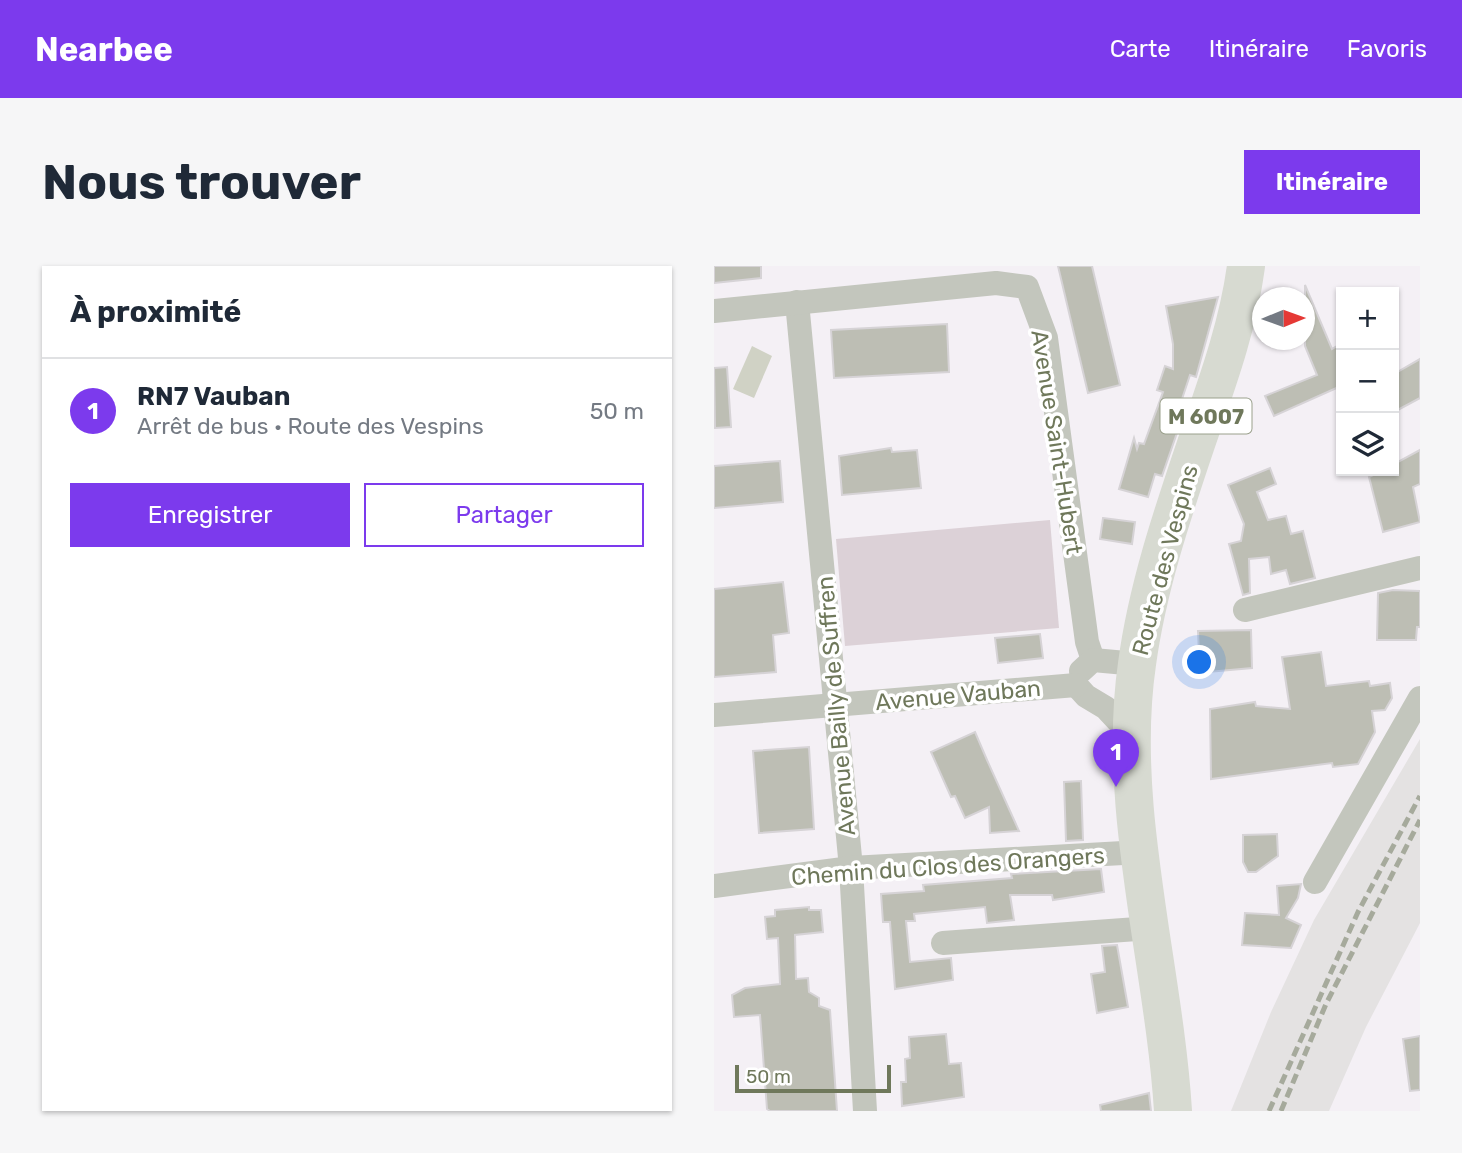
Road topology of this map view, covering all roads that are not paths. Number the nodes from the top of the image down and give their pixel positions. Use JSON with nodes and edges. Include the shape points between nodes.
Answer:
{"nodes":[{"id":1,"x":1246,"y":266,"type":"edge"},
{"id":2,"x":797,"y":302,"type":"junction"},
{"id":3,"x":714,"y":311,"type":"edge"},
{"id":4,"x":1420,"y":568,"type":"edge"},
{"id":5,"x":1245,"y":610,"type":"dead end"},
{"id":6,"x":1093,"y":660,"type":"junction"},
{"id":7,"x":1076,"y":685,"type":"junction"},
{"id":8,"x":1123,"y":687,"type":"junction"},
{"id":9,"x":1420,"y":698,"type":"edge"},
{"id":10,"x":836,"y":706,"type":"junction"},
{"id":11,"x":714,"y":715,"type":"edge"},
{"id":12,"x":1141,"y":852,"type":"junction"},
{"id":13,"x":851,"y":868,"type":"junction"},
{"id":14,"x":1315,"y":882,"type":"dead end"},
{"id":15,"x":714,"y":886,"type":"edge"},
{"id":16,"x":1152,"y":928,"type":"junction"},
{"id":17,"x":943,"y":943,"type":"dead end"},
{"id":18,"x":865,"y":1111,"type":"edge"},
{"id":19,"x":1173,"y":1111,"type":"edge"}],
"edges":[{"from":1,"to":8,"type":"main road","name":"Route des Vespins","number":"M 6007","via":[[1222,368]]},
{"from":2,"to":3,"type":"street","name":"Avenue Saint-Hubert"},
{"from":2,"to":6,"type":"street","name":"Avenue Saint-Hubert","via":[[996,283],[1027,287],[1046,338]]},
{"from":2,"to":10,"type":"street","name":"Avenue Bailly de Suffren"},
{"from":4,"to":5,"type":"street"},
{"from":6,"to":7,"type":"street","via":[[1084,666]]},
{"from":6,"to":8,"type":"street"},
{"from":7,"to":8,"type":"street","via":[[1086,696]]},
{"from":7,"to":10,"type":"street","name":"Avenue Vauban"},
{"from":8,"to":12,"type":"main road","name":"Route des Vespins","number":"M 6007","via":[[1132,736]]},
{"from":9,"to":14,"type":"street"},
{"from":10,"to":11,"type":"street","name":"Avenue Vauban"},
{"from":10,"to":13,"type":"street","name":"Avenue Bailly de Suffren"},
{"from":12,"to":13,"type":"street","name":"Chemin du Clos des Orangers"},
{"from":12,"to":16,"type":"main road","name":"Route des Vespins","number":"M 6007"},
{"from":13,"to":15,"type":"street","name":"Chemin du Clos des Orangers"},
{"from":13,"to":18,"type":"street","name":"Avenue Bailly de Suffren"},
{"from":16,"to":17,"type":"street"},
{"from":16,"to":19,"type":"main road","name":"Route des Vespins","number":"M 6007"}]}
